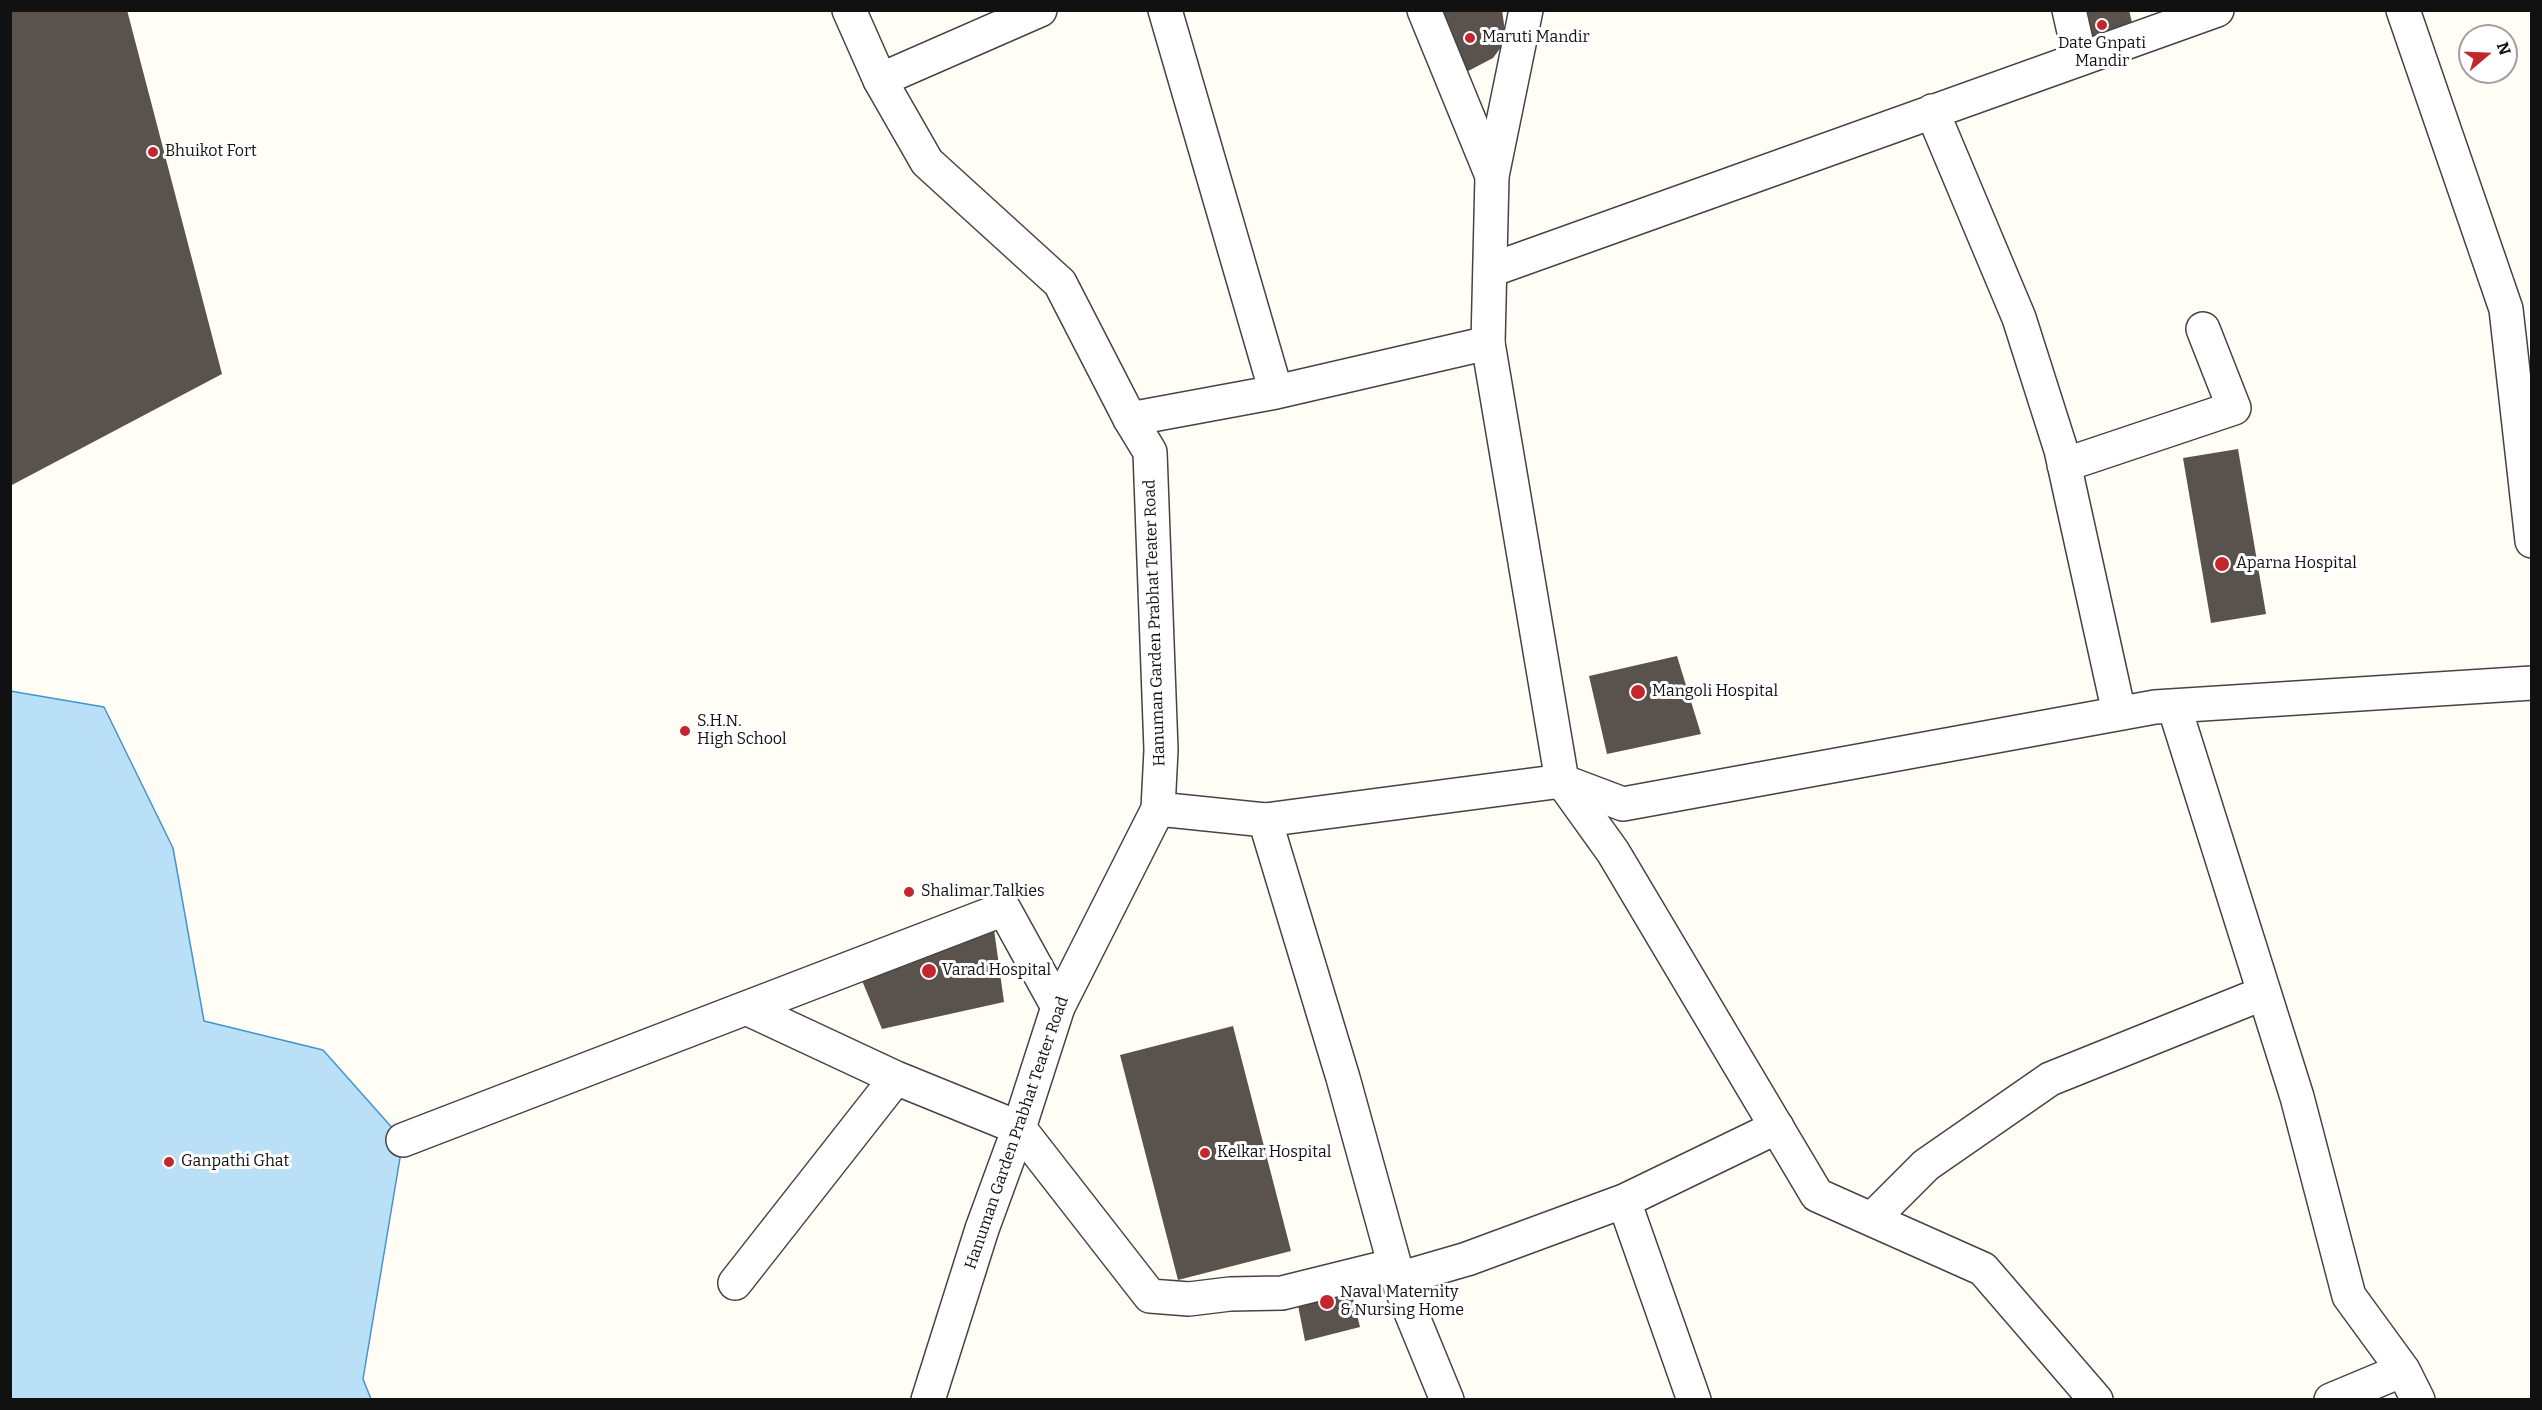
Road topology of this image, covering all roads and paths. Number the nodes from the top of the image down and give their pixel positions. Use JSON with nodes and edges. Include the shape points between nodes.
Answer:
{"nodes":[{"id":1,"x":849,"y":10,"type":"edge"},
{"id":2,"x":1040,"y":10,"type":"edge"},
{"id":3,"x":1165,"y":10,"type":"edge"},
{"id":4,"x":1424,"y":10,"type":"edge"},
{"id":5,"x":1526,"y":10,"type":"edge"},
{"id":6,"x":2069,"y":10,"type":"edge"},
{"id":7,"x":2217,"y":10,"type":"edge"},
{"id":8,"x":2403,"y":10,"type":"edge"},
{"id":9,"x":2080,"y":58,"type":"junction"},
{"id":10,"x":880,"y":80,"type":"junction"},
{"id":11,"x":1932,"y":111,"type":"junction"},
{"id":12,"x":1492,"y":176,"type":"junction"},
{"id":13,"x":1491,"y":270,"type":"junction"},
{"id":14,"x":2203,"y":329,"type":"dead end"},
{"id":15,"x":1488,"y":343,"type":"junction"},
{"id":16,"x":2522,"y":360,"type":"edge"},
{"id":17,"x":1276,"y":392,"type":"junction"},
{"id":18,"x":1130,"y":419,"type":"junction"},
{"id":19,"x":2064,"y":465,"type":"junction"},
{"id":20,"x":2532,"y":542,"type":"edge"},
{"id":21,"x":2532,"y":683,"type":"edge"},
{"id":22,"x":2174,"y":706,"type":"junction"},
{"id":23,"x":2120,"y":713,"type":"junction"},
{"id":24,"x":1562,"y":781,"type":"junction"},
{"id":25,"x":1158,"y":809,"type":"junction"},
{"id":26,"x":1265,"y":820,"type":"junction"},
{"id":27,"x":2264,"y":993,"type":"junction"},
{"id":28,"x":1058,"y":1007,"type":"junction"},
{"id":29,"x":746,"y":1008,"type":"junction"},
{"id":30,"x":896,"y":1078,"type":"junction"},
{"id":31,"x":1777,"y":1127,"type":"junction"},
{"id":32,"x":1019,"y":1128,"type":"junction"},
{"id":33,"x":403,"y":1140,"type":"dead end"},
{"id":34,"x":1624,"y":1201,"type":"junction"},
{"id":35,"x":1872,"y":1219,"type":"junction"},
{"id":36,"x":1397,"y":1272,"type":"junction"},
{"id":37,"x":735,"y":1283,"type":"dead end"},
{"id":38,"x":2403,"y":1370,"type":"junction"},
{"id":39,"x":928,"y":1400,"type":"edge"},
{"id":40,"x":1447,"y":1400,"type":"edge"},
{"id":41,"x":1694,"y":1400,"type":"edge"},
{"id":42,"x":2096,"y":1400,"type":"edge"},
{"id":43,"x":2331,"y":1400,"type":"edge"},
{"id":44,"x":2418,"y":1400,"type":"edge"}],
"edges":[{"from":1,"to":10,"type":"street","name":"Hanuman Garden Prabhat Teater Road"},
{"from":2,"to":10,"type":"street"},
{"from":3,"to":17,"type":"street"},
{"from":4,"to":12,"type":"street"},
{"from":5,"to":12,"type":"street"},
{"from":6,"to":9,"type":"street"},
{"from":7,"to":9,"type":"street"},
{"from":8,"to":16,"type":"street"},
{"from":9,"to":11,"type":"street"},
{"from":10,"to":18,"type":"street","name":"Hanuman Garden Prabhat Teater Road","via":[[927,162],[1060,283]]},
{"from":11,"to":13,"type":"street"},
{"from":11,"to":19,"type":"street","via":[[2019,318]]},
{"from":12,"to":13,"type":"street"},
{"from":13,"to":15,"type":"street"},
{"from":14,"to":19,"type":"street","via":[[2234,408]]},
{"from":15,"to":17,"type":"street"},
{"from":15,"to":24,"type":"street"},
{"from":16,"to":20,"type":"street"},
{"from":17,"to":18,"type":"street"},
{"from":18,"to":25,"type":"street","name":"Hanuman Garden Prabhat Teater Road","via":[[1150,452],[1161,750]]},
{"from":19,"to":23,"type":"street"},
{"from":21,"to":22,"type":"street"},
{"from":22,"to":23,"type":"street"},
{"from":22,"to":27,"type":"street"},
{"from":23,"to":24,"type":"street","via":[[1623,804]]},
{"from":24,"to":26,"type":"street"},
{"from":24,"to":31,"type":"street","via":[[1613,852]]},
{"from":25,"to":26,"type":"street"},
{"from":25,"to":28,"type":"street","name":"Hanuman Garden Prabhat Teater Road"},
{"from":26,"to":36,"type":"street"},
{"from":27,"to":35,"type":"street","via":[[2050,1078],[1926,1165]]},
{"from":27,"to":38,"type":"street","via":[[2297,1097],[2349,1296]]},
{"from":28,"to":29,"type":"street","via":[[1004,909]]},
{"from":28,"to":32,"type":"street","name":"Hanuman Garden Prabhat Teater Road"},
{"from":29,"to":30,"type":"street"},
{"from":29,"to":33,"type":"street"},
{"from":30,"to":32,"type":"street"},
{"from":30,"to":37,"type":"street"},
{"from":31,"to":34,"type":"street"},
{"from":31,"to":35,"type":"street","via":[[1817,1195]]},
{"from":32,"to":36,"type":"street","via":[[1150,1296],[1189,1299],[1230,1293],[1282,1293]]},
{"from":32,"to":39,"type":"street","name":"Hanuman Garden Prabhat Teater Road","via":[[982,1229]]},
{"from":34,"to":36,"type":"street","via":[[1467,1259]]},
{"from":34,"to":41,"type":"street"},
{"from":35,"to":42,"type":"street","via":[[1983,1269]]},
{"from":36,"to":40,"type":"street"},
{"from":38,"to":43,"type":"street"},
{"from":38,"to":44,"type":"street"}]}
